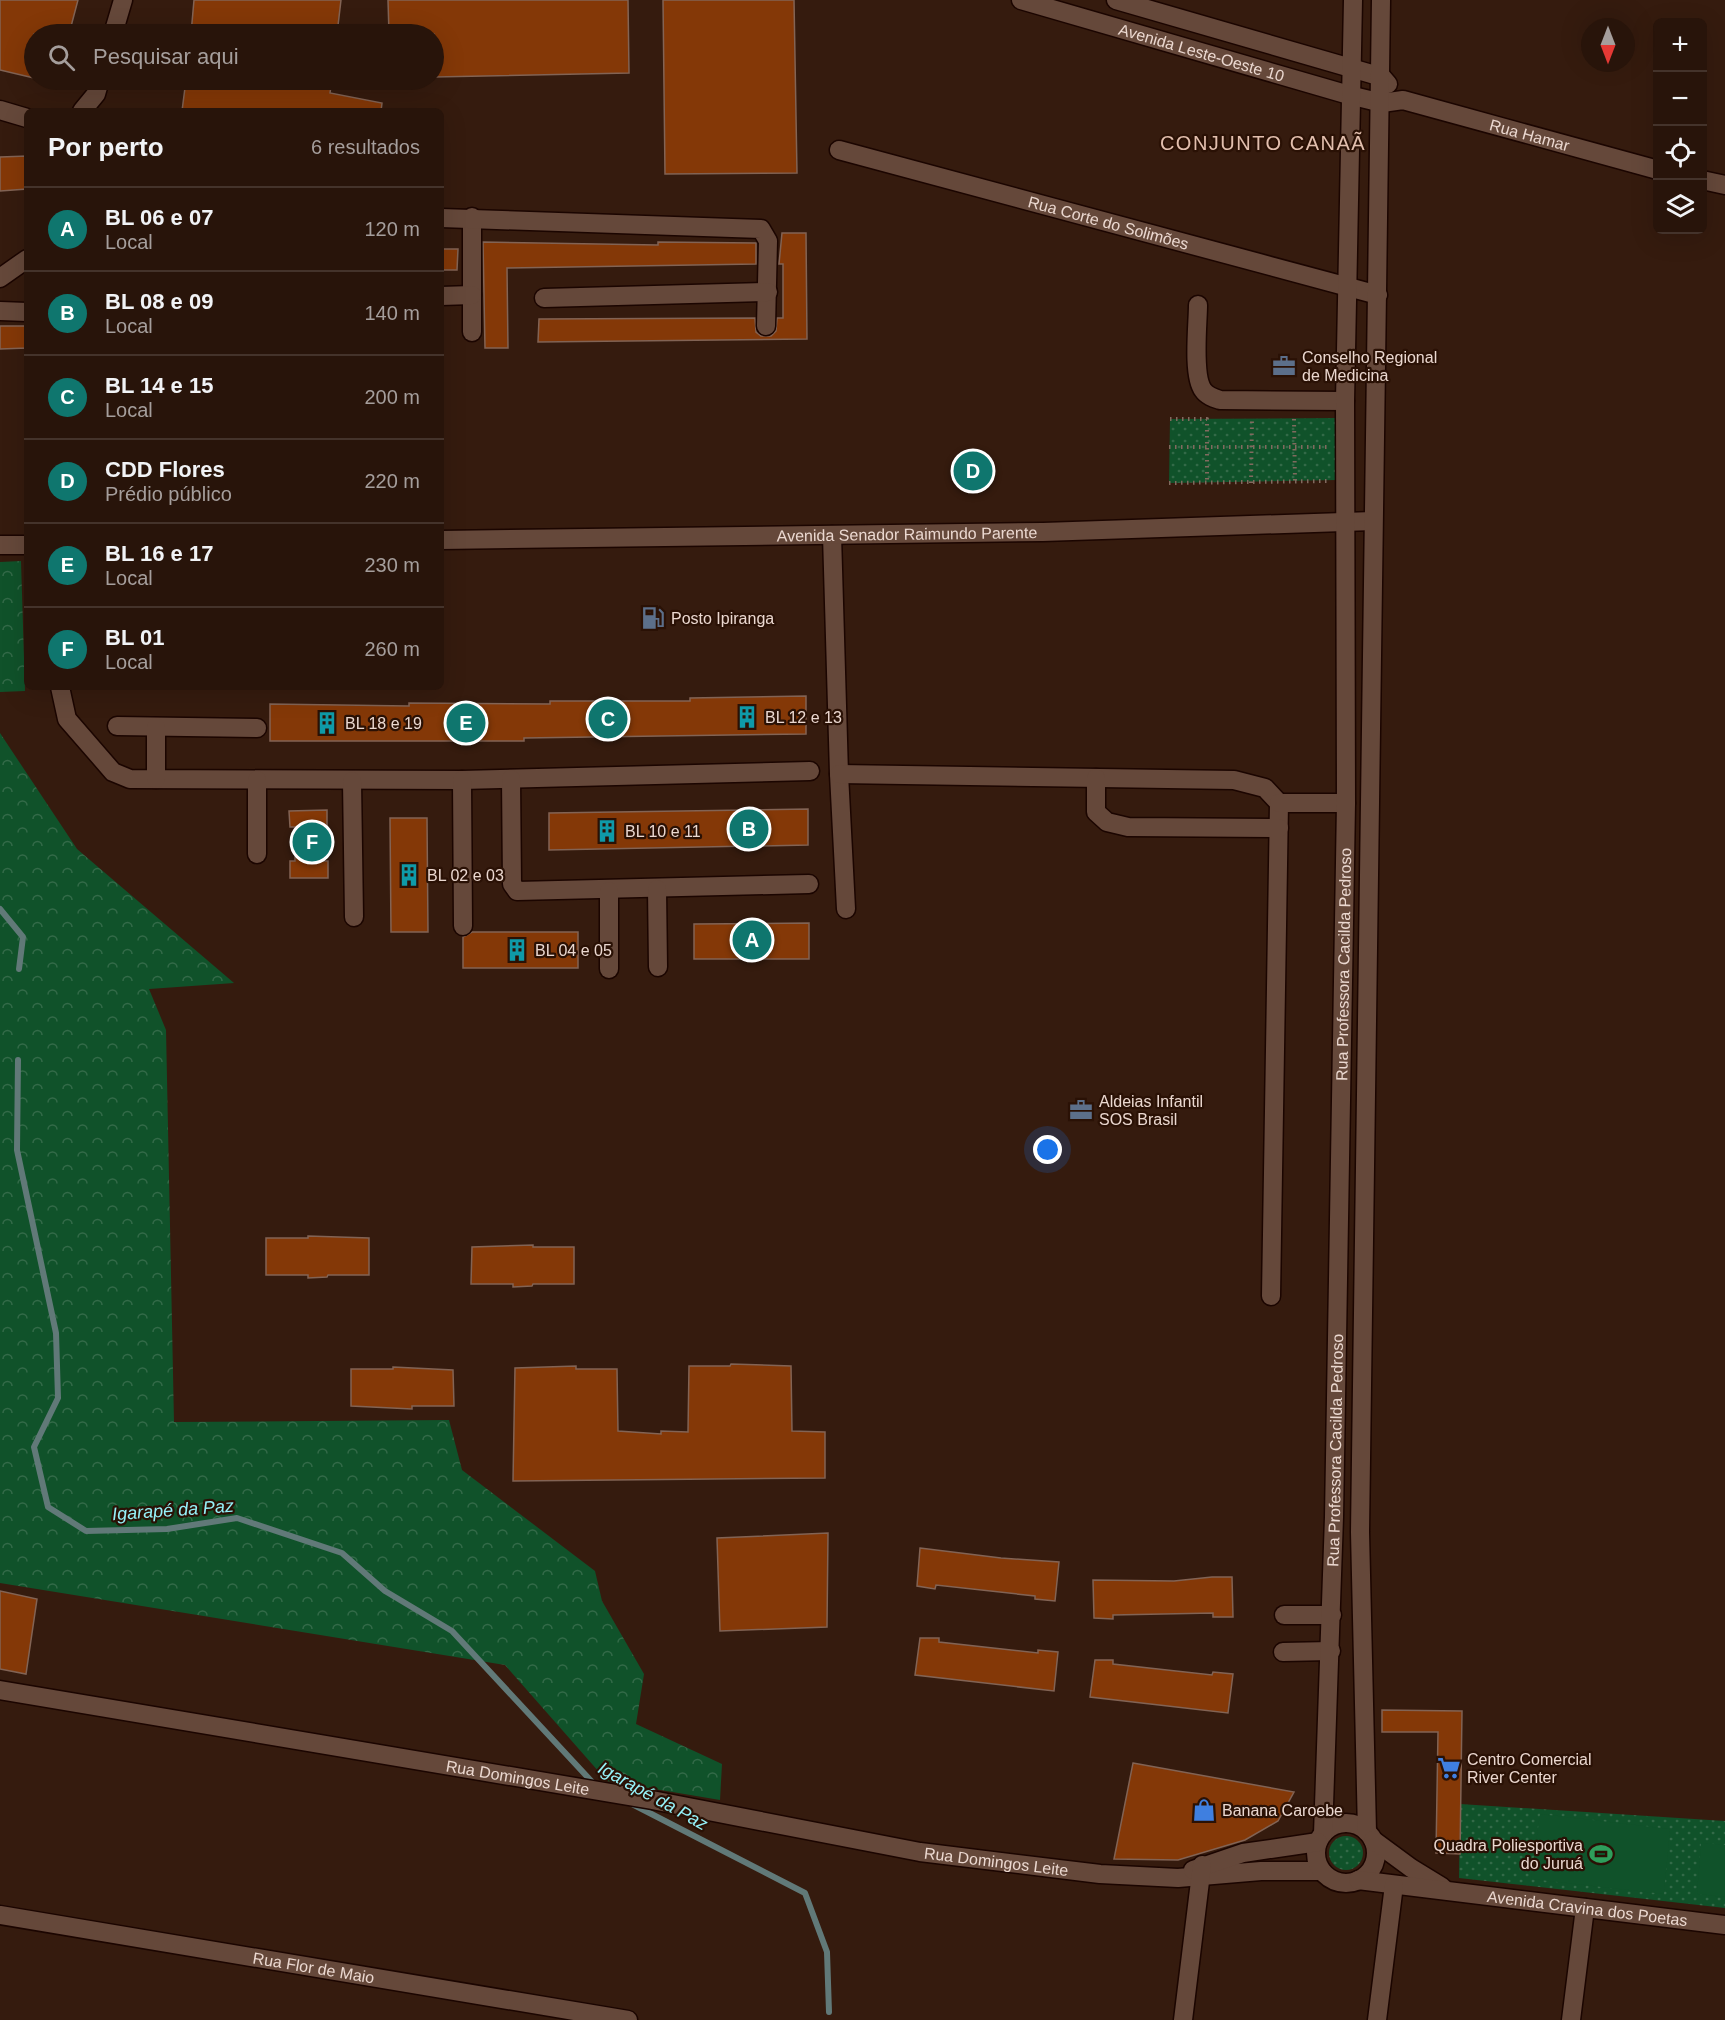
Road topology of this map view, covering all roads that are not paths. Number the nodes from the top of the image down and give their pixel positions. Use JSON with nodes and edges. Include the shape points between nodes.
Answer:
{"nodes":[{"id":1,"x":123,"y":0,"type":"edge"},
{"id":2,"x":1022,"y":0,"type":"edge"},
{"id":3,"x":1116,"y":0,"type":"edge"},
{"id":4,"x":1353,"y":0,"type":"edge"},
{"id":5,"x":1382,"y":0,"type":"edge"},
{"id":6,"x":116,"y":24,"type":"edge"},
{"id":7,"x":1352,"y":68,"type":"junction"},
{"id":8,"x":1382,"y":77,"type":"junction"},
{"id":9,"x":97,"y":90,"type":"edge"},
{"id":10,"x":1350,"y":95,"type":"junction"},
{"id":11,"x":1403,"y":99,"type":"junction"},
{"id":12,"x":1382,"y":103,"type":"junction"},
{"id":13,"x":84,"y":108,"type":"edge"},
{"id":14,"x":0,"y":110,"type":"edge"},
{"id":15,"x":24,"y":116,"type":"edge"},
{"id":16,"x":839,"y":150,"type":"dead end"},
{"id":17,"x":1653,"y":169,"type":"edge"},
{"id":18,"x":1707,"y":181,"type":"edge"},
{"id":19,"x":1725,"y":184,"type":"edge"},
{"id":20,"x":472,"y":217,"type":"junction"},
{"id":21,"x":444,"y":218,"type":"edge"},
{"id":22,"x":24,"y":261,"type":"edge"},
{"id":23,"x":0,"y":278,"type":"edge"},
{"id":24,"x":1347,"y":286,"type":"junction"},
{"id":25,"x":768,"y":292,"type":"junction"},
{"id":26,"x":472,"y":295,"type":"junction"},
{"id":27,"x":1378,"y":295,"type":"junction"},
{"id":28,"x":444,"y":296,"type":"edge"},
{"id":29,"x":544,"y":298,"type":"dead end"},
{"id":30,"x":1198,"y":305,"type":"dead end"},
{"id":31,"x":0,"y":311,"type":"edge"},
{"id":32,"x":24,"y":312,"type":"edge"},
{"id":33,"x":766,"y":326,"type":"dead end"},
{"id":34,"x":472,"y":332,"type":"dead end"},
{"id":35,"x":1345,"y":401,"type":"junction"},
{"id":36,"x":1373,"y":521,"type":"junction"},
{"id":37,"x":1344,"y":522,"type":"junction"},
{"id":38,"x":832,"y":535,"type":"junction"},
{"id":39,"x":444,"y":540,"type":"edge"},
{"id":40,"x":0,"y":545,"type":"edge"},
{"id":41,"x":24,"y":545,"type":"edge"},
{"id":42,"x":61,"y":690,"type":"edge"},
{"id":43,"x":117,"y":726,"type":"dead end"},
{"id":44,"x":156,"y":727,"type":"junction"},
{"id":45,"x":257,"y":728,"type":"dead end"},
{"id":46,"x":810,"y":771,"type":"dead end"},
{"id":47,"x":839,"y":774,"type":"junction"},
{"id":48,"x":1096,"y":778,"type":"junction"},
{"id":49,"x":156,"y":779,"type":"junction"},
{"id":50,"x":511,"y":779,"type":"junction"},
{"id":51,"x":258,"y":780,"type":"junction"},
{"id":52,"x":462,"y":780,"type":"junction"},
{"id":53,"x":352,"y":781,"type":"junction"},
{"id":54,"x":1279,"y":803,"type":"junction"},
{"id":55,"x":1346,"y":803,"type":"junction"},
{"id":56,"x":1279,"y":828,"type":"junction"},
{"id":57,"x":257,"y":854,"type":"dead end"},
{"id":58,"x":809,"y":884,"type":"dead end"},
{"id":59,"x":657,"y":889,"type":"junction"},
{"id":60,"x":609,"y":891,"type":"junction"},
{"id":61,"x":846,"y":909,"type":"dead end"},
{"id":62,"x":354,"y":917,"type":"dead end"},
{"id":63,"x":463,"y":926,"type":"dead end"},
{"id":64,"x":658,"y":967,"type":"dead end"},
{"id":65,"x":609,"y":969,"type":"dead end"},
{"id":66,"x":1271,"y":1296,"type":"dead end"},
{"id":67,"x":1284,"y":1615,"type":"dead end"},
{"id":68,"x":1332,"y":1615,"type":"junction"},
{"id":69,"x":1330,"y":1651,"type":"junction"},
{"id":70,"x":1283,"y":1652,"type":"dead end"},
{"id":71,"x":0,"y":1690,"type":"edge"},
{"id":72,"x":1370,"y":1836,"type":"junction"},
{"id":73,"x":1320,"y":1838,"type":"junction"},
{"id":74,"x":1202,"y":1870,"type":"junction"},
{"id":75,"x":1322,"y":1871,"type":"junction"},
{"id":76,"x":1359,"y":1880,"type":"junction"},
{"id":77,"x":1394,"y":1885,"type":"junction"},
{"id":78,"x":1449,"y":1891,"type":"junction"},
{"id":79,"x":1585,"y":1908,"type":"junction"},
{"id":80,"x":0,"y":1915,"type":"edge"},
{"id":81,"x":1725,"y":1925,"type":"edge"},
{"id":82,"x":628,"y":2020,"type":"edge"},
{"id":83,"x":1183,"y":2020,"type":"edge"},
{"id":84,"x":1377,"y":2020,"type":"edge"},
{"id":85,"x":1571,"y":2020,"type":"edge"}],
"edges":[{"from":1,"to":6,"type":"street"},
{"from":2,"to":10,"type":"street","name":"Avenida Leste-Oeste 10"},
{"from":3,"to":7,"type":"street","name":"Avenida Leste-Oeste 10"},
{"from":4,"to":7,"type":"street","name":"Rua Professora Cacilda Pedroso"},
{"from":5,"to":8,"type":"street","name":"Rua Professora Cacilda Pedroso"},
{"from":7,"to":8,"type":"street","name":"Avenida Leste-Oeste 10"},
{"from":7,"to":10,"type":"street","name":"Rua Professora Cacilda Pedroso"},
{"from":8,"to":11,"type":"street"},
{"from":8,"to":12,"type":"street","name":"Rua Professora Cacilda Pedroso"},
{"from":9,"to":13,"type":"street"},
{"from":10,"to":12,"type":"street","name":"Avenida Leste-Oeste 10"},
{"from":10,"to":24,"type":"street","name":"Rua Professora Cacilda Pedroso"},
{"from":11,"to":12,"type":"street","name":"Rua Hamar"},
{"from":11,"to":17,"type":"street","name":"Rua Hamar"},
{"from":12,"to":27,"type":"street","name":"Rua Professora Cacilda Pedroso"},
{"from":14,"to":15,"type":"street"},
{"from":16,"to":24,"type":"street","name":"Rua Corte do Solimões"},
{"from":18,"to":19,"type":"street"},
{"from":20,"to":21,"type":"street"},
{"from":20,"to":25,"type":"street","via":[[761,229],[768,241]]},
{"from":20,"to":26,"type":"street"},
{"from":22,"to":23,"type":"street"},
{"from":24,"to":27,"type":"street","name":"Rua Corte do Solimões"},
{"from":24,"to":35,"type":"street","name":"Rua Professora Cacilda Pedroso"},
{"from":25,"to":29,"type":"street"},
{"from":25,"to":33,"type":"street"},
{"from":26,"to":28,"type":"street"},
{"from":26,"to":34,"type":"street"},
{"from":27,"to":36,"type":"street","name":"Rua Professora Cacilda Pedroso"},
{"from":30,"to":35,"type":"street","via":[[1200,382],[1211,397]]},
{"from":31,"to":32,"type":"street"},
{"from":35,"to":37,"type":"street","name":"Rua Professora Cacilda Pedroso"},
{"from":36,"to":37,"type":"street","name":"Avenida Senador Raimundo Parente"},
{"from":36,"to":72,"type":"street","name":"Rua Professora Cacilda Pedroso","via":[[1360,1532]]},
{"from":37,"to":38,"type":"street","name":"Avenida Senador Raimundo Parente"},
{"from":37,"to":55,"type":"street","name":"Rua Professora Cacilda Pedroso"},
{"from":38,"to":39,"type":"street","name":"Avenida Senador Raimundo Parente"},
{"from":38,"to":47,"type":"street"},
{"from":40,"to":41,"type":"street"},
{"from":42,"to":49,"type":"street","via":[[67,719],[114,772],[130,779]]},
{"from":43,"to":44,"type":"street"},
{"from":44,"to":45,"type":"street"},
{"from":44,"to":49,"type":"street"},
{"from":46,"to":50,"type":"street"},
{"from":47,"to":48,"type":"street"},
{"from":47,"to":61,"type":"street"},
{"from":48,"to":54,"type":"street","via":[[1249,782],[1265,788]]},
{"from":48,"to":56,"type":"street","via":[[1096,812],[1107,822],[1128,827]]},
{"from":49,"to":51,"type":"street"},
{"from":50,"to":52,"type":"street"},
{"from":50,"to":60,"type":"street","via":[[514,890]]},
{"from":51,"to":53,"type":"street"},
{"from":51,"to":57,"type":"street"},
{"from":52,"to":53,"type":"street"},
{"from":52,"to":63,"type":"street"},
{"from":53,"to":62,"type":"street"},
{"from":54,"to":55,"type":"street"},
{"from":54,"to":56,"type":"street"},
{"from":55,"to":68,"type":"street","name":"Rua Professora Cacilda Pedroso"},
{"from":56,"to":66,"type":"street"},
{"from":58,"to":59,"type":"street"},
{"from":59,"to":60,"type":"street"},
{"from":59,"to":64,"type":"street"},
{"from":60,"to":65,"type":"street"},
{"from":67,"to":68,"type":"street"},
{"from":68,"to":69,"type":"street","name":"Rua Professora Cacilda Pedroso"},
{"from":69,"to":70,"type":"street"},
{"from":69,"to":73,"type":"street","name":"Rua Professora Cacilda Pedroso"},
{"from":71,"to":74,"type":"street","name":"Rua Domingos Leite","via":[[652,1800],[920,1852],[1100,1874],[1178,1878]]},
{"from":72,"to":73,"type":"street","via":[[1359,1826],[1340,1823]]},
{"from":72,"to":76,"type":"street","via":[[1376,1847],[1374,1863]]},
{"from":72,"to":78,"type":"street","name":"Avenida Cravina dos Poetas"},
{"from":73,"to":74,"type":"street","name":"Rua Domingos Leite","via":[[1244,1853]]},
{"from":73,"to":75,"type":"street","via":[[1316,1852]]},
{"from":74,"to":75,"type":"street","name":"Rua Domingos Leite"},
{"from":74,"to":83,"type":"street"},
{"from":75,"to":76,"type":"street","via":[[1339,1882]]},
{"from":76,"to":77,"type":"street","name":"Avenida Cravina dos Poetas"},
{"from":77,"to":78,"type":"street","name":"Avenida Cravina dos Poetas"},
{"from":77,"to":84,"type":"street"},
{"from":78,"to":79,"type":"street","name":"Avenida Cravina dos Poetas"},
{"from":79,"to":81,"type":"street","name":"Avenida Cravina dos Poetas"},
{"from":79,"to":85,"type":"street"},
{"from":80,"to":82,"type":"street","name":"Rua Flor de Maio"}]}
